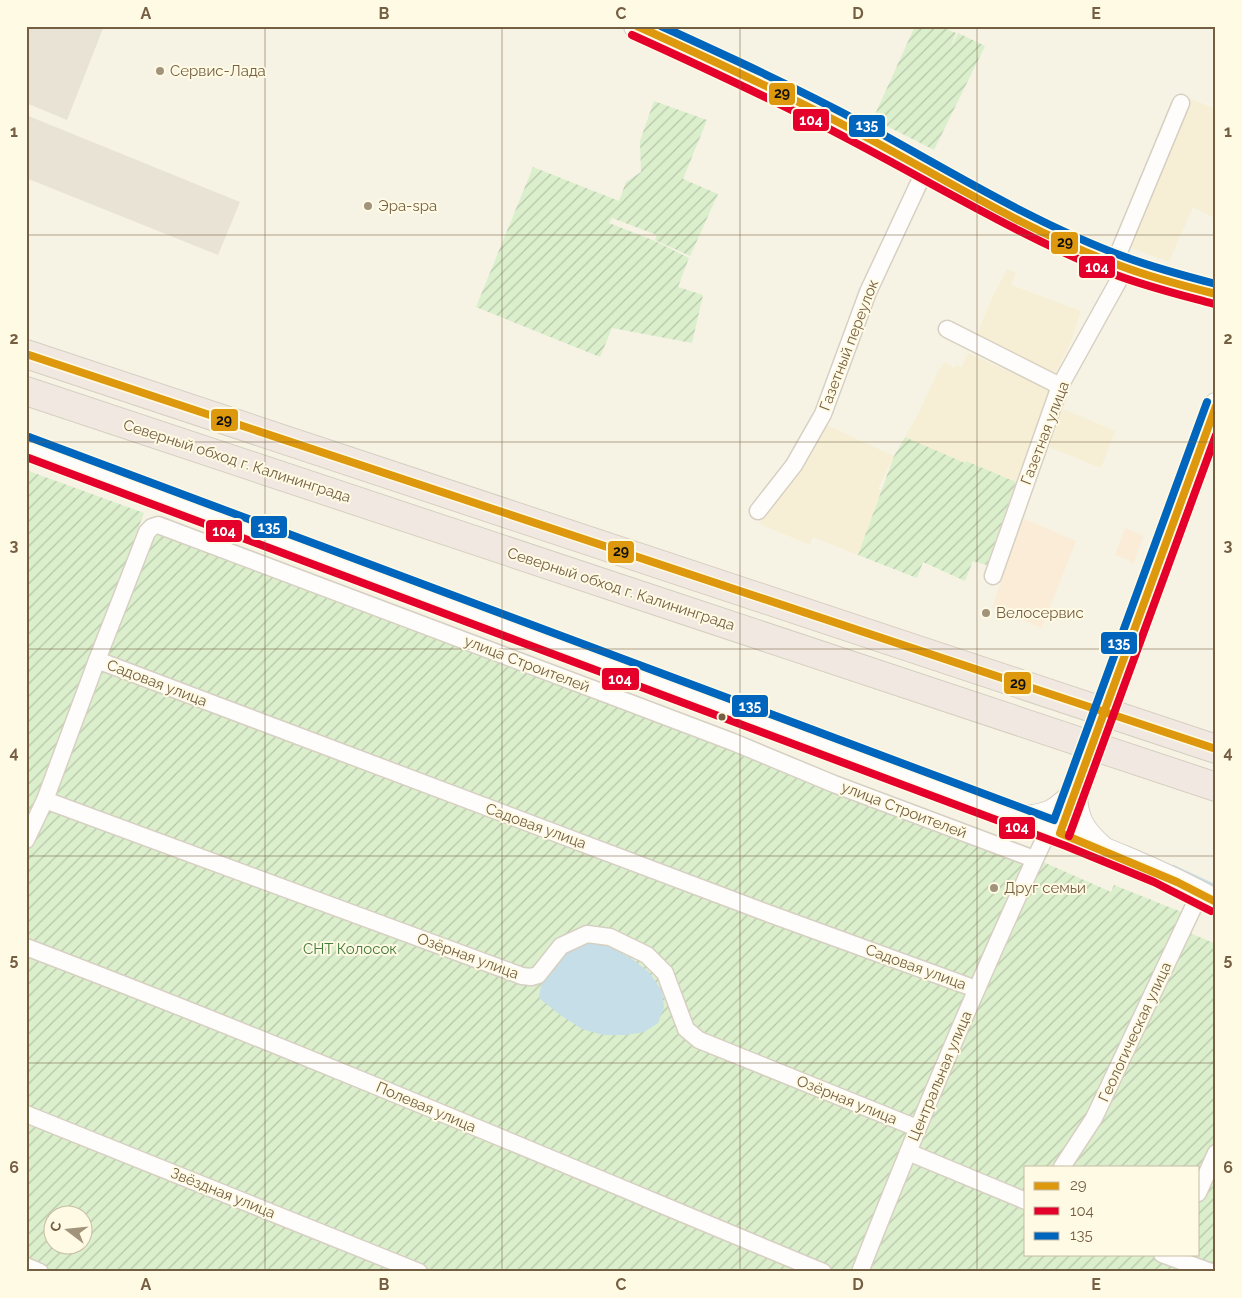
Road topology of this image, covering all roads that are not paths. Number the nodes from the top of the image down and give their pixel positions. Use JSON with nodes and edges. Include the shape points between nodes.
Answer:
{"nodes":[{"id":1,"x":636,"y":26,"type":"edge"},
{"id":2,"x":1182,"y":103,"type":"dead end"},
{"id":3,"x":925,"y":170,"type":"junction"},
{"id":4,"x":1120,"y":267,"type":"junction"},
{"id":5,"x":1205,"y":292,"type":"edge"},
{"id":6,"x":1216,"y":301,"type":"edge"},
{"id":7,"x":947,"y":329,"type":"dead end"},
{"id":8,"x":26,"y":354,"type":"edge"},
{"id":9,"x":1060,"y":386,"type":"junction"},
{"id":10,"x":26,"y":391,"type":"edge"},
{"id":11,"x":1216,"y":405,"type":"edge"},
{"id":12,"x":26,"y":446,"type":"edge"},
{"id":13,"x":758,"y":511,"type":"dead end"},
{"id":14,"x":993,"y":576,"type":"dead end"},
{"id":15,"x":97,"y":660,"type":"junction"},
{"id":16,"x":1114,"y":680,"type":"tunnel mouth"},
{"id":17,"x":1216,"y":749,"type":"edge"},
{"id":18,"x":1078,"y":782,"type":"junction"},
{"id":19,"x":1216,"y":787,"type":"edge"},
{"id":20,"x":45,"y":800,"type":"junction"},
{"id":21,"x":1020,"y":818,"type":"junction"},
{"id":22,"x":1054,"y":831,"type":"junction"},
{"id":23,"x":26,"y":840,"type":"edge"},
{"id":24,"x":1109,"y":852,"type":"junction"},
{"id":25,"x":1034,"y":859,"type":"junction"},
{"id":26,"x":1208,"y":898,"type":"edge"},
{"id":27,"x":26,"y":947,"type":"edge"},
{"id":28,"x":976,"y":989,"type":"junction"},
{"id":29,"x":26,"y":1114,"type":"edge"},
{"id":30,"x":917,"y":1128,"type":"junction"},
{"id":31,"x":908,"y":1152,"type":"junction"},
{"id":32,"x":1216,"y":1153,"type":"edge"},
{"id":33,"x":1063,"y":1166,"type":"edge"},
{"id":34,"x":1200,"y":1189,"type":"edge"},
{"id":35,"x":1024,"y":1199,"type":"edge"},
{"id":36,"x":1171,"y":1256,"type":"edge"},
{"id":37,"x":26,"y":1266,"type":"edge"},
{"id":38,"x":40,"y":1272,"type":"edge"},
{"id":39,"x":419,"y":1272,"type":"edge"},
{"id":40,"x":823,"y":1272,"type":"edge"},
{"id":41,"x":860,"y":1272,"type":"edge"},
{"id":42,"x":1211,"y":1272,"type":"edge"}],
"edges":[{"from":1,"to":3,"type":"street","via":[[855,131]]},
{"from":2,"to":4,"type":"street","name":"Газетная улица"},
{"from":3,"to":4,"type":"street","via":[[1018,221]]},
{"from":3,"to":13,"type":"street","name":"Газетный переулок","via":[[868,292],[823,414],[794,465]]},
{"from":4,"to":5,"type":"street"},
{"from":4,"to":9,"type":"street","name":"Газетная улица"},
{"from":5,"to":6,"type":"street"},
{"from":7,"to":9,"type":"street"},
{"from":8,"to":17,"type":"highway"},
{"from":9,"to":14,"type":"street","name":"Газетная улица"},
{"from":10,"to":19,"type":"highway","name":"Северный обход г. Калининграда"},
{"from":11,"to":16,"type":"street"},
{"from":12,"to":21,"type":"street"},
{"from":15,"to":20,"type":"street"},
{"from":15,"to":25,"type":"street","name":"улица Строителей","via":[[147,532],[158,525]]},
{"from":15,"to":28,"type":"street","name":"Садовая улица"},
{"from":18,"to":21,"type":"street","via":[[1062,806],[1050,814]]},
{"from":18,"to":22,"type":"street"},
{"from":18,"to":24,"type":"street","via":[[1075,808],[1080,824],[1089,837]]},
{"from":20,"to":23,"type":"street"},
{"from":20,"to":30,"type":"street","name":"Озёрная улица","via":[[522,976],[538,975],[561,946],[587,934],[610,938],[647,955],[665,973],[686,1029],[699,1040]]},
{"from":21,"to":22,"type":"street"},
{"from":22,"to":24,"type":"street"},
{"from":22,"to":25,"type":"street","name":"Центральная улица"},
{"from":24,"to":26,"type":"street"},
{"from":25,"to":28,"type":"street","name":"Центральная улица"},
{"from":26,"to":33,"type":"street","name":"Геологическая улица","via":[[1094,1118]]},
{"from":27,"to":40,"type":"street","name":"Полевая улица","via":[[354,1077]]},
{"from":28,"to":30,"type":"street","name":"Центральная улица"},
{"from":29,"to":39,"type":"street","name":"Звёздная улица"},
{"from":30,"to":31,"type":"street","name":"Центральная улица"},
{"from":31,"to":35,"type":"street"},
{"from":31,"to":41,"type":"street","name":"Центральная улица"},
{"from":32,"to":34,"type":"street"},
{"from":36,"to":42,"type":"street"},
{"from":37,"to":38,"type":"street"}]}
